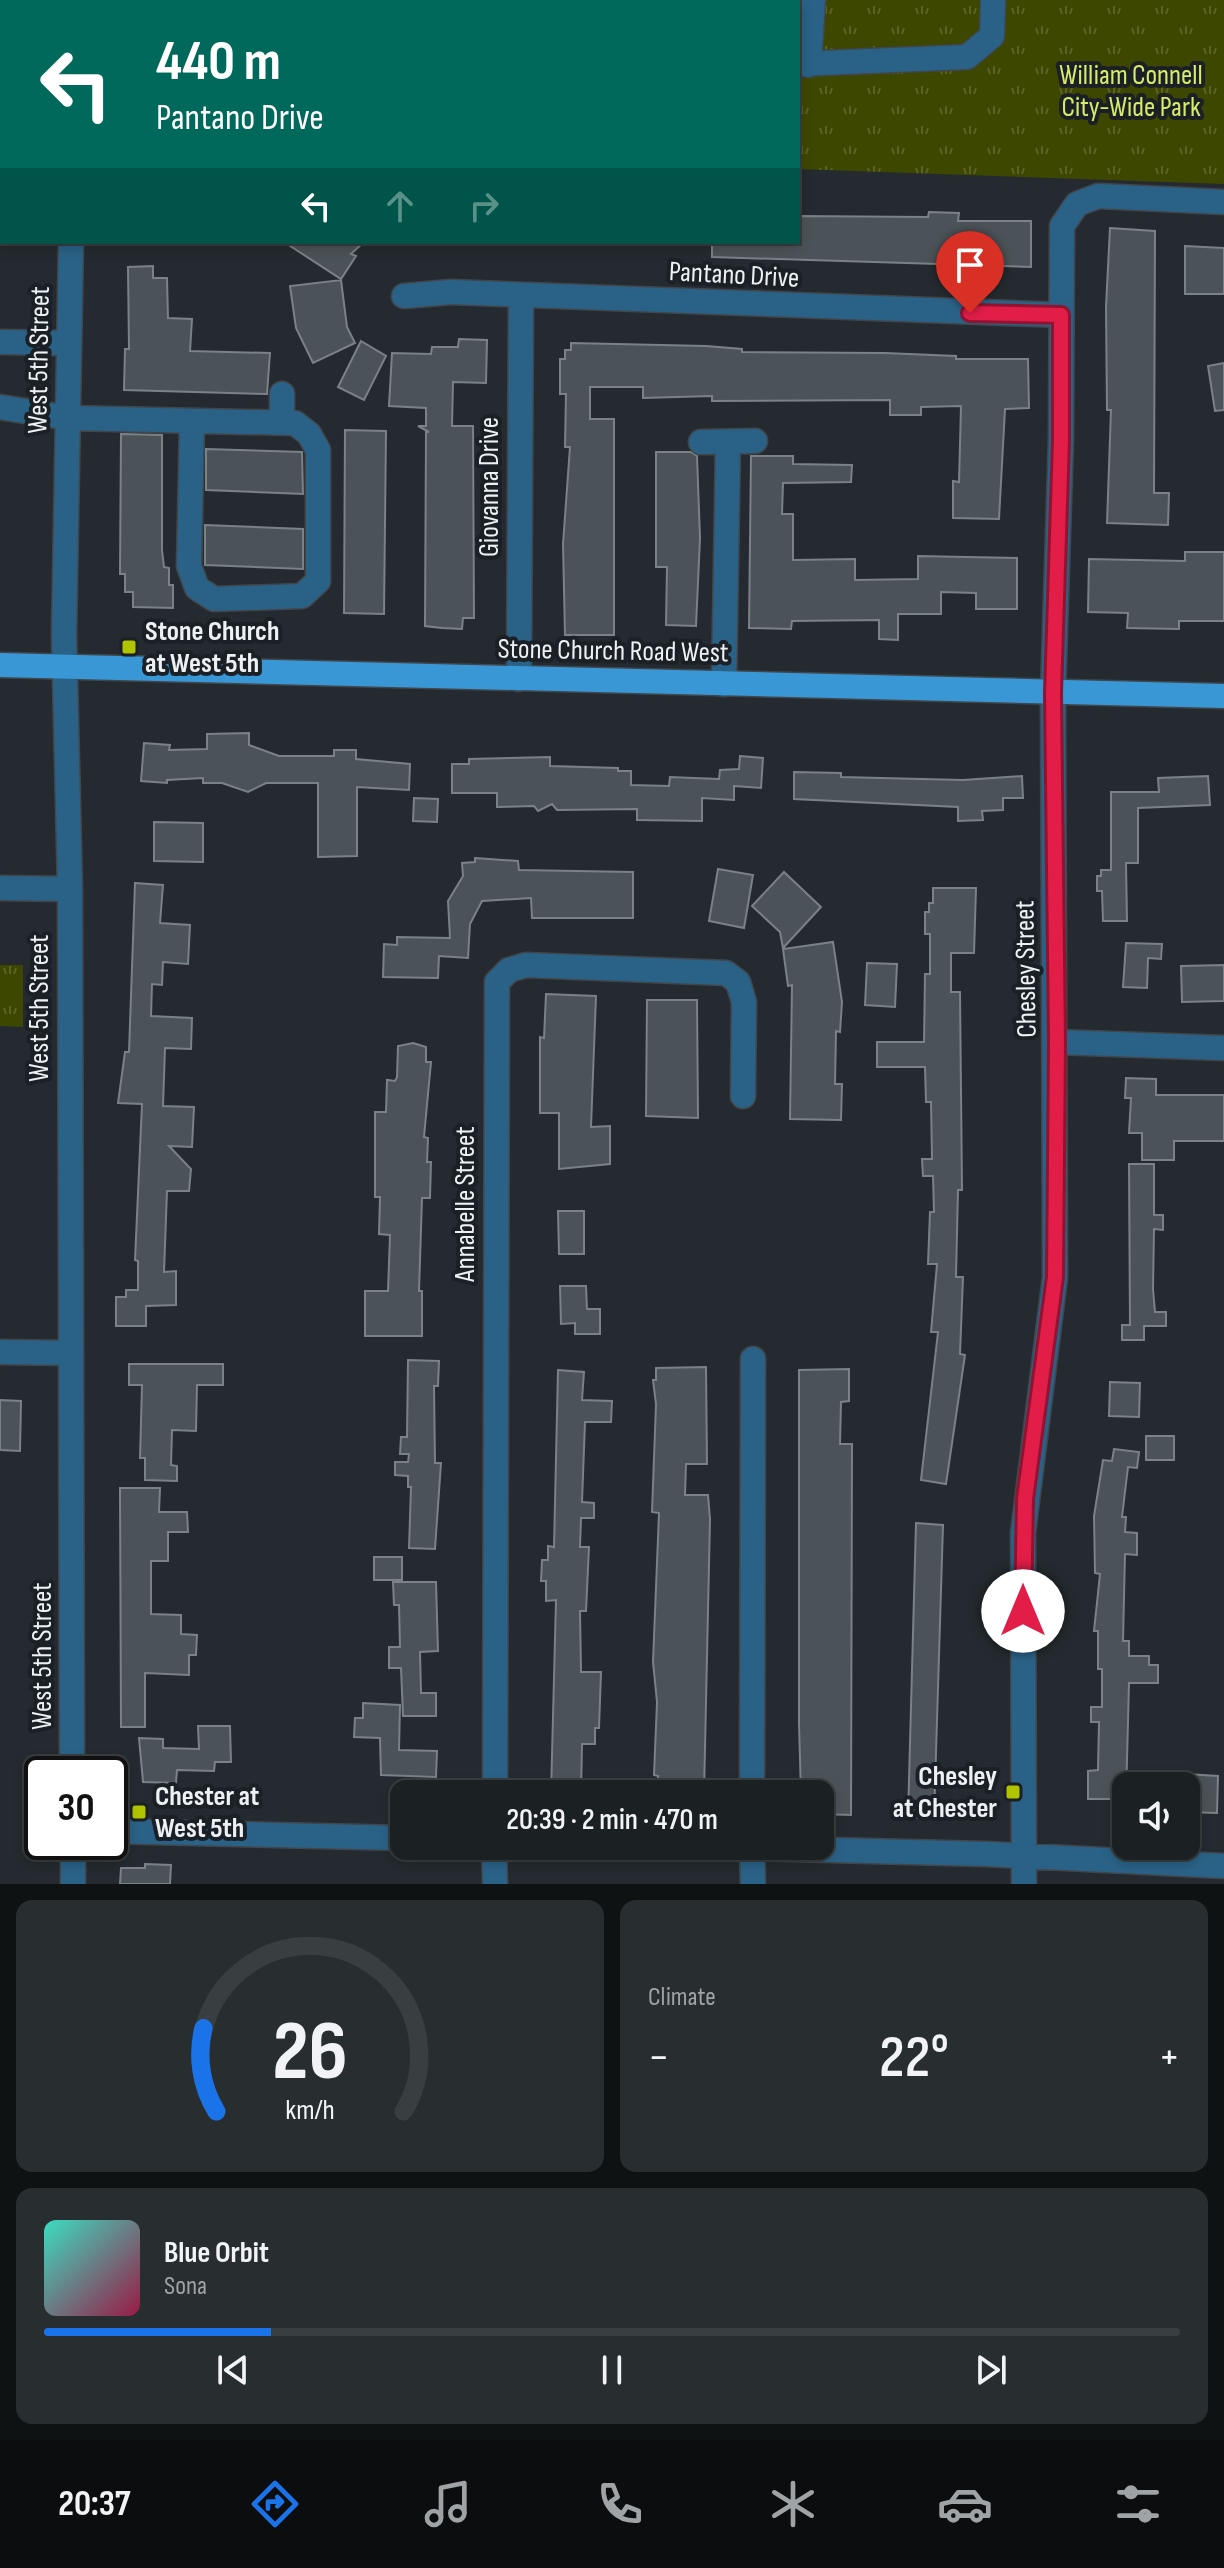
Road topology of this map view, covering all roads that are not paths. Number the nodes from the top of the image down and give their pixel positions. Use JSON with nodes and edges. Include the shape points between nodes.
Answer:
{"nodes":[{"id":1,"x":813,"y":0,"type":"edge"},
{"id":2,"x":993,"y":0,"type":"edge"},
{"id":3,"x":803,"y":65,"type":"edge"},
{"id":4,"x":1224,"y":202,"type":"edge"},
{"id":5,"x":71,"y":244,"type":"edge"},
{"id":6,"x":521,"y":295,"type":"junction"},
{"id":7,"x":404,"y":296,"type":"dead end"},
{"id":8,"x":1061,"y":315,"type":"junction"},
{"id":9,"x":0,"y":342,"type":"edge"},
{"id":10,"x":68,"y":343,"type":"junction"},
{"id":11,"x":282,"y":394,"type":"dead end"},
{"id":12,"x":0,"y":407,"type":"edge"},
{"id":13,"x":69,"y":418,"type":"junction"},
{"id":14,"x":192,"y":421,"type":"junction"},
{"id":15,"x":282,"y":422,"type":"junction"},
{"id":16,"x":755,"y":441,"type":"dead end"},
{"id":17,"x":701,"y":442,"type":"dead end"},
{"id":18,"x":728,"y":442,"type":"junction"},
{"id":19,"x":0,"y":665,"type":"edge"},
{"id":20,"x":65,"y":668,"type":"junction"},
{"id":21,"x":519,"y":679,"type":"junction"},
{"id":22,"x":724,"y":684,"type":"junction"},
{"id":23,"x":1053,"y":693,"type":"junction"},
{"id":24,"x":1224,"y":696,"type":"edge"},
{"id":25,"x":0,"y":888,"type":"edge"},
{"id":26,"x":70,"y":889,"type":"junction"},
{"id":27,"x":1057,"y":1042,"type":"junction"},
{"id":28,"x":1224,"y":1048,"type":"edge"},
{"id":29,"x":743,"y":1096,"type":"dead end"},
{"id":30,"x":0,"y":1352,"type":"edge"},
{"id":31,"x":71,"y":1353,"type":"junction"},
{"id":32,"x":753,"y":1359,"type":"dead end"},
{"id":33,"x":72,"y":1756,"type":"edge"},
{"id":34,"x":495,"y":1780,"type":"edge"},
{"id":35,"x":752,"y":1780,"type":"edge"},
{"id":36,"x":128,"y":1831,"type":"edge"},
{"id":37,"x":390,"y":1838,"type":"edge"},
{"id":38,"x":834,"y":1849,"type":"edge"},
{"id":39,"x":1023,"y":1856,"type":"junction"},
{"id":40,"x":73,"y":1860,"type":"edge"},
{"id":41,"x":494,"y":1860,"type":"edge"},
{"id":42,"x":752,"y":1860,"type":"edge"},
{"id":43,"x":1224,"y":1866,"type":"edge"},
{"id":44,"x":73,"y":1884,"type":"edge"},
{"id":45,"x":495,"y":1884,"type":"edge"},
{"id":46,"x":753,"y":1884,"type":"edge"},
{"id":47,"x":1024,"y":1884,"type":"edge"}],
"edges":[{"from":1,"to":3,"type":"street"},
{"from":2,"to":3,"type":"street","via":[[992,36],[967,57]]},
{"from":4,"to":8,"type":"street","name":"Chesley Street","via":[[1098,196],[1077,204],[1062,226]]},
{"from":5,"to":10,"type":"street","name":"West 5th Street"},
{"from":6,"to":7,"type":"street","name":"Pantano Drive"},
{"from":6,"to":8,"type":"street","name":"Pantano Drive"},
{"from":6,"to":21,"type":"street","name":"Giovanna Drive"},
{"from":8,"to":23,"type":"street","name":"Chesley Street"},
{"from":9,"to":10,"type":"street"},
{"from":10,"to":13,"type":"street","name":"West 5th Street"},
{"from":11,"to":15,"type":"street"},
{"from":12,"to":13,"type":"street"},
{"from":13,"to":14,"type":"street"},
{"from":13,"to":20,"type":"street","name":"West 5th Street"},
{"from":14,"to":15,"type":"street"},
{"from":14,"to":15,"type":"street","via":[[189,566],[197,588],[214,599],[302,596],[318,581],[318,450],[295,423]]},
{"from":16,"to":18,"type":"street"},
{"from":17,"to":18,"type":"street"},
{"from":18,"to":22,"type":"street"},
{"from":19,"to":20,"type":"main road","name":"Stone Church Road West"},
{"from":20,"to":21,"type":"main road","name":"Stone Church Road West"},
{"from":20,"to":26,"type":"street","name":"West 5th Street"},
{"from":21,"to":22,"type":"main road","name":"Stone Church Road West"},
{"from":22,"to":23,"type":"main road","name":"Stone Church Road West"},
{"from":23,"to":24,"type":"main road","name":"Stone Church Road West"},
{"from":23,"to":27,"type":"street","name":"Chesley Street"},
{"from":25,"to":26,"type":"street"},
{"from":26,"to":31,"type":"street","name":"West 5th Street"},
{"from":27,"to":28,"type":"street"},
{"from":27,"to":39,"type":"street","name":"Chesley Street","via":[[1055,1277],[1022,1551]]},
{"from":29,"to":34,"type":"street","name":"Annabelle Street","via":[[744,1002],[738,982],[726,973],[526,965],[509,970],[497,982]]},
{"from":30,"to":31,"type":"street"},
{"from":31,"to":33,"type":"street","name":"West 5th Street"},
{"from":32,"to":35,"type":"street"},
{"from":36,"to":37,"type":"street"},
{"from":38,"to":39,"type":"street"},
{"from":39,"to":43,"type":"street"},
{"from":39,"to":47,"type":"street","name":"Chesley Street"},
{"from":40,"to":44,"type":"street"},
{"from":41,"to":45,"type":"street"},
{"from":42,"to":46,"type":"street"}]}
